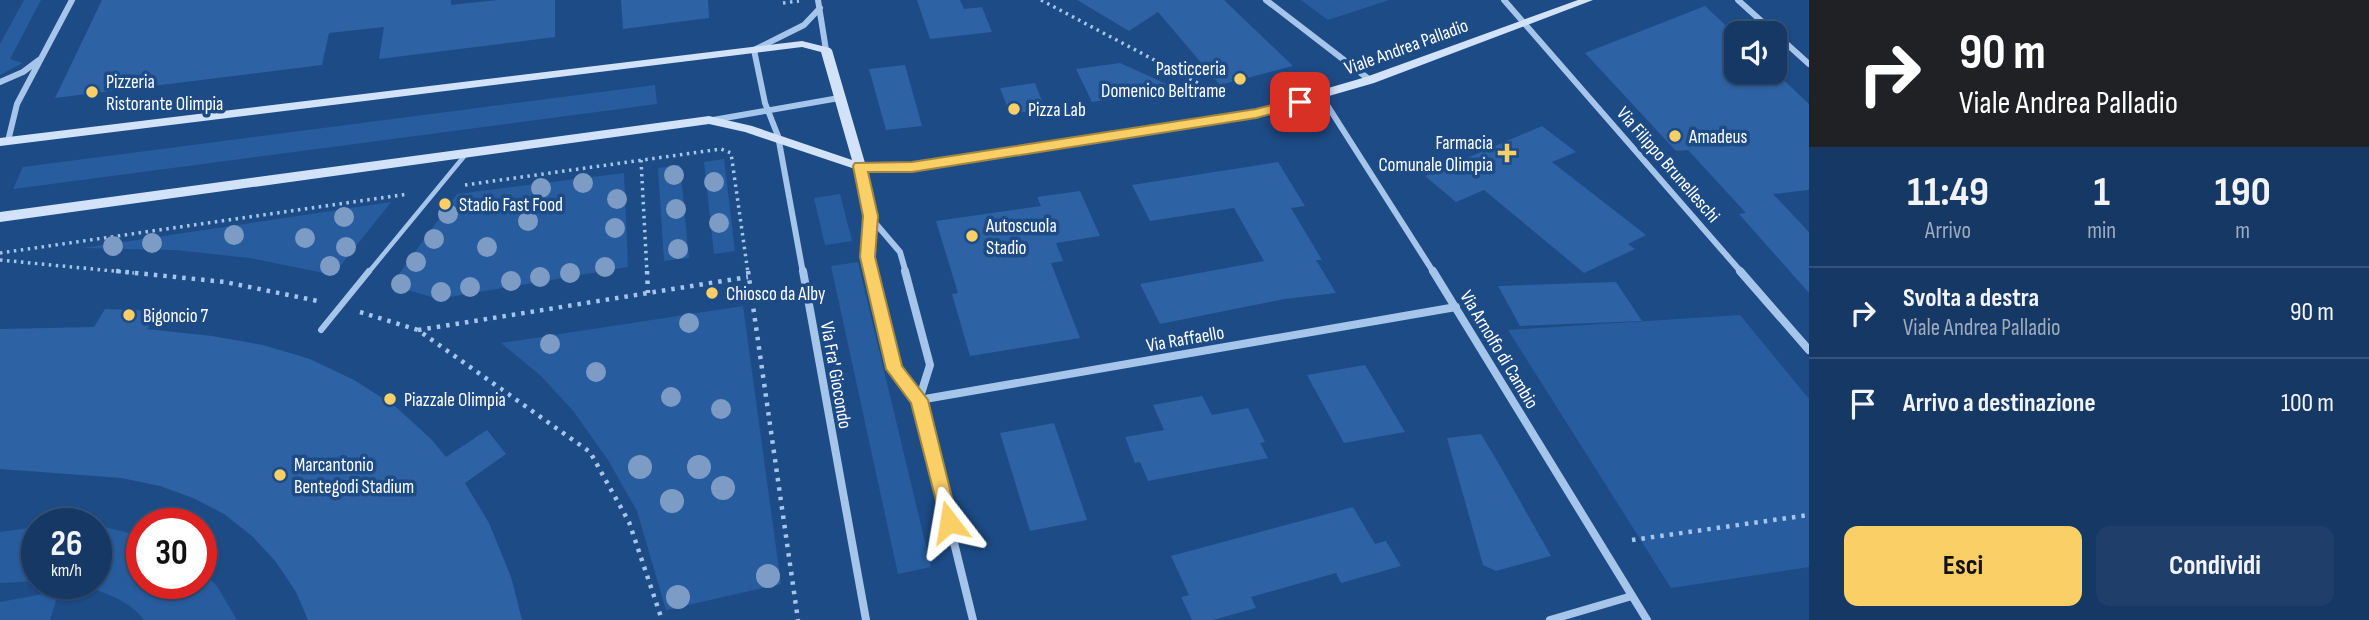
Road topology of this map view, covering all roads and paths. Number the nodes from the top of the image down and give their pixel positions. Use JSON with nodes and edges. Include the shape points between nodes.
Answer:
{"nodes":[{"id":1,"x":72,"y":0,"type":"edge"},
{"id":2,"x":818,"y":0,"type":"edge"},
{"id":3,"x":1041,"y":0,"type":"edge"},
{"id":4,"x":1266,"y":0,"type":"edge"},
{"id":5,"x":1504,"y":0,"type":"edge"},
{"id":6,"x":1588,"y":0,"type":"edge"},
{"id":7,"x":1738,"y":0,"type":"edge"},
{"id":8,"x":820,"y":8,"type":"junction"},
{"id":9,"x":1526,"y":23,"type":"junction"},
{"id":10,"x":754,"y":50,"type":"junction"},
{"id":11,"x":826,"y":50,"type":"junction"},
{"id":12,"x":43,"y":57,"type":"junction"},
{"id":13,"x":1809,"y":64,"type":"edge"},
{"id":14,"x":1370,"y":80,"type":"junction"},
{"id":15,"x":0,"y":82,"type":"edge"},
{"id":16,"x":1211,"y":90,"type":"dead end"},
{"id":17,"x":1322,"y":97,"type":"junction"},
{"id":18,"x":839,"y":98,"type":"junction"},
{"id":19,"x":768,"y":110,"type":"junction"},
{"id":20,"x":709,"y":120,"type":"junction"},
{"id":21,"x":778,"y":136,"type":"junction"},
{"id":22,"x":4,"y":141,"type":"edge"},
{"id":23,"x":466,"y":154,"type":"junction"},
{"id":24,"x":640,"y":160,"type":"junction"},
{"id":25,"x":860,"y":166,"type":"junction"},
{"id":26,"x":436,"y":190,"type":"junction"},
{"id":27,"x":870,"y":216,"type":"junction"},
{"id":28,"x":0,"y":217,"type":"edge"},
{"id":29,"x":0,"y":253,"type":"edge"},
{"id":30,"x":0,"y":260,"type":"edge"},
{"id":31,"x":748,"y":277,"type":"junction"},
{"id":32,"x":648,"y":293,"type":"junction"},
{"id":33,"x":340,"y":305,"type":"junction"},
{"id":34,"x":1456,"y":307,"type":"junction"},
{"id":35,"x":321,"y":330,"type":"dead end"},
{"id":36,"x":418,"y":330,"type":"junction"},
{"id":37,"x":1809,"y":350,"type":"edge"},
{"id":38,"x":919,"y":400,"type":"junction"},
{"id":39,"x":1809,"y":515,"type":"edge"},
{"id":40,"x":1632,"y":540,"type":"dead end"},
{"id":41,"x":1632,"y":596,"type":"junction"},
{"id":42,"x":662,"y":620,"type":"edge"},
{"id":43,"x":798,"y":620,"type":"edge"},
{"id":44,"x":866,"y":620,"type":"edge"},
{"id":45,"x":973,"y":620,"type":"edge"},
{"id":46,"x":1550,"y":620,"type":"edge"},
{"id":47,"x":1647,"y":620,"type":"edge"}],
"edges":[{"from":1,"to":12,"type":"street"},
{"from":2,"to":8,"type":"street"},
{"from":3,"to":16,"type":"path"},
{"from":4,"to":14,"type":"street"},
{"from":5,"to":9,"type":"street","name":"Via Filippo Brunelleschi"},
{"from":6,"to":9,"type":"street","name":"Viale Andrea Palladio"},
{"from":7,"to":13,"type":"street"},
{"from":8,"to":10,"type":"street","via":[[804,25]]},
{"from":8,"to":11,"type":"street"},
{"from":9,"to":14,"type":"street","name":"Viale Andrea Palladio"},
{"from":9,"to":37,"type":"street","name":"Via Filippo Brunelleschi"},
{"from":10,"to":11,"type":"street","via":[[802,44]]},
{"from":10,"to":19,"type":"street"},
{"from":10,"to":22,"type":"street"},
{"from":11,"to":18,"type":"street"},
{"from":12,"to":15,"type":"street"},
{"from":12,"to":22,"type":"street","via":[[17,104]]},
{"from":14,"to":17,"type":"street","name":"Viale Andrea Palladio"},
{"from":17,"to":25,"type":"street","name":"Viale Andrea Palladio","via":[[1256,113],[912,167]]},
{"from":17,"to":34,"type":"street","name":"Via Arnolfo di Cambio"},
{"from":18,"to":19,"type":"street"},
{"from":18,"to":25,"type":"street"},
{"from":19,"to":20,"type":"street"},
{"from":19,"to":21,"type":"street"},
{"from":20,"to":21,"type":"street"},
{"from":20,"to":23,"type":"street"},
{"from":21,"to":25,"type":"street"},
{"from":21,"to":44,"type":"street","name":"Via Fra' Giocondo"},
{"from":23,"to":26,"type":"lane"},
{"from":23,"to":28,"type":"street"},
{"from":24,"to":26,"type":"path"},
{"from":24,"to":31,"type":"path","via":[[721,149],[731,153]]},
{"from":24,"to":32,"type":"path"},
{"from":25,"to":27,"type":"street"},
{"from":26,"to":29,"type":"path"},
{"from":26,"to":33,"type":"lane"},
{"from":27,"to":38,"type":"street","via":[[867,257],[894,369]]},
{"from":27,"to":38,"type":"street","via":[[900,252],[930,365]]},
{"from":30,"to":33,"type":"path","via":[[225,282]]},
{"from":31,"to":32,"type":"path"},
{"from":31,"to":43,"type":"path"},
{"from":32,"to":36,"type":"path"},
{"from":33,"to":35,"type":"lane"},
{"from":33,"to":36,"type":"path"},
{"from":34,"to":38,"type":"street","name":"Via Raffaello"},
{"from":34,"to":41,"type":"street","name":"Via Arnolfo di Cambio"},
{"from":36,"to":42,"type":"path","via":[[590,452],[629,522]]},
{"from":38,"to":45,"type":"street"},
{"from":39,"to":40,"type":"path"},
{"from":41,"to":46,"type":"street"},
{"from":41,"to":47,"type":"street","name":"Via Arnolfo di Cambio"}]}
